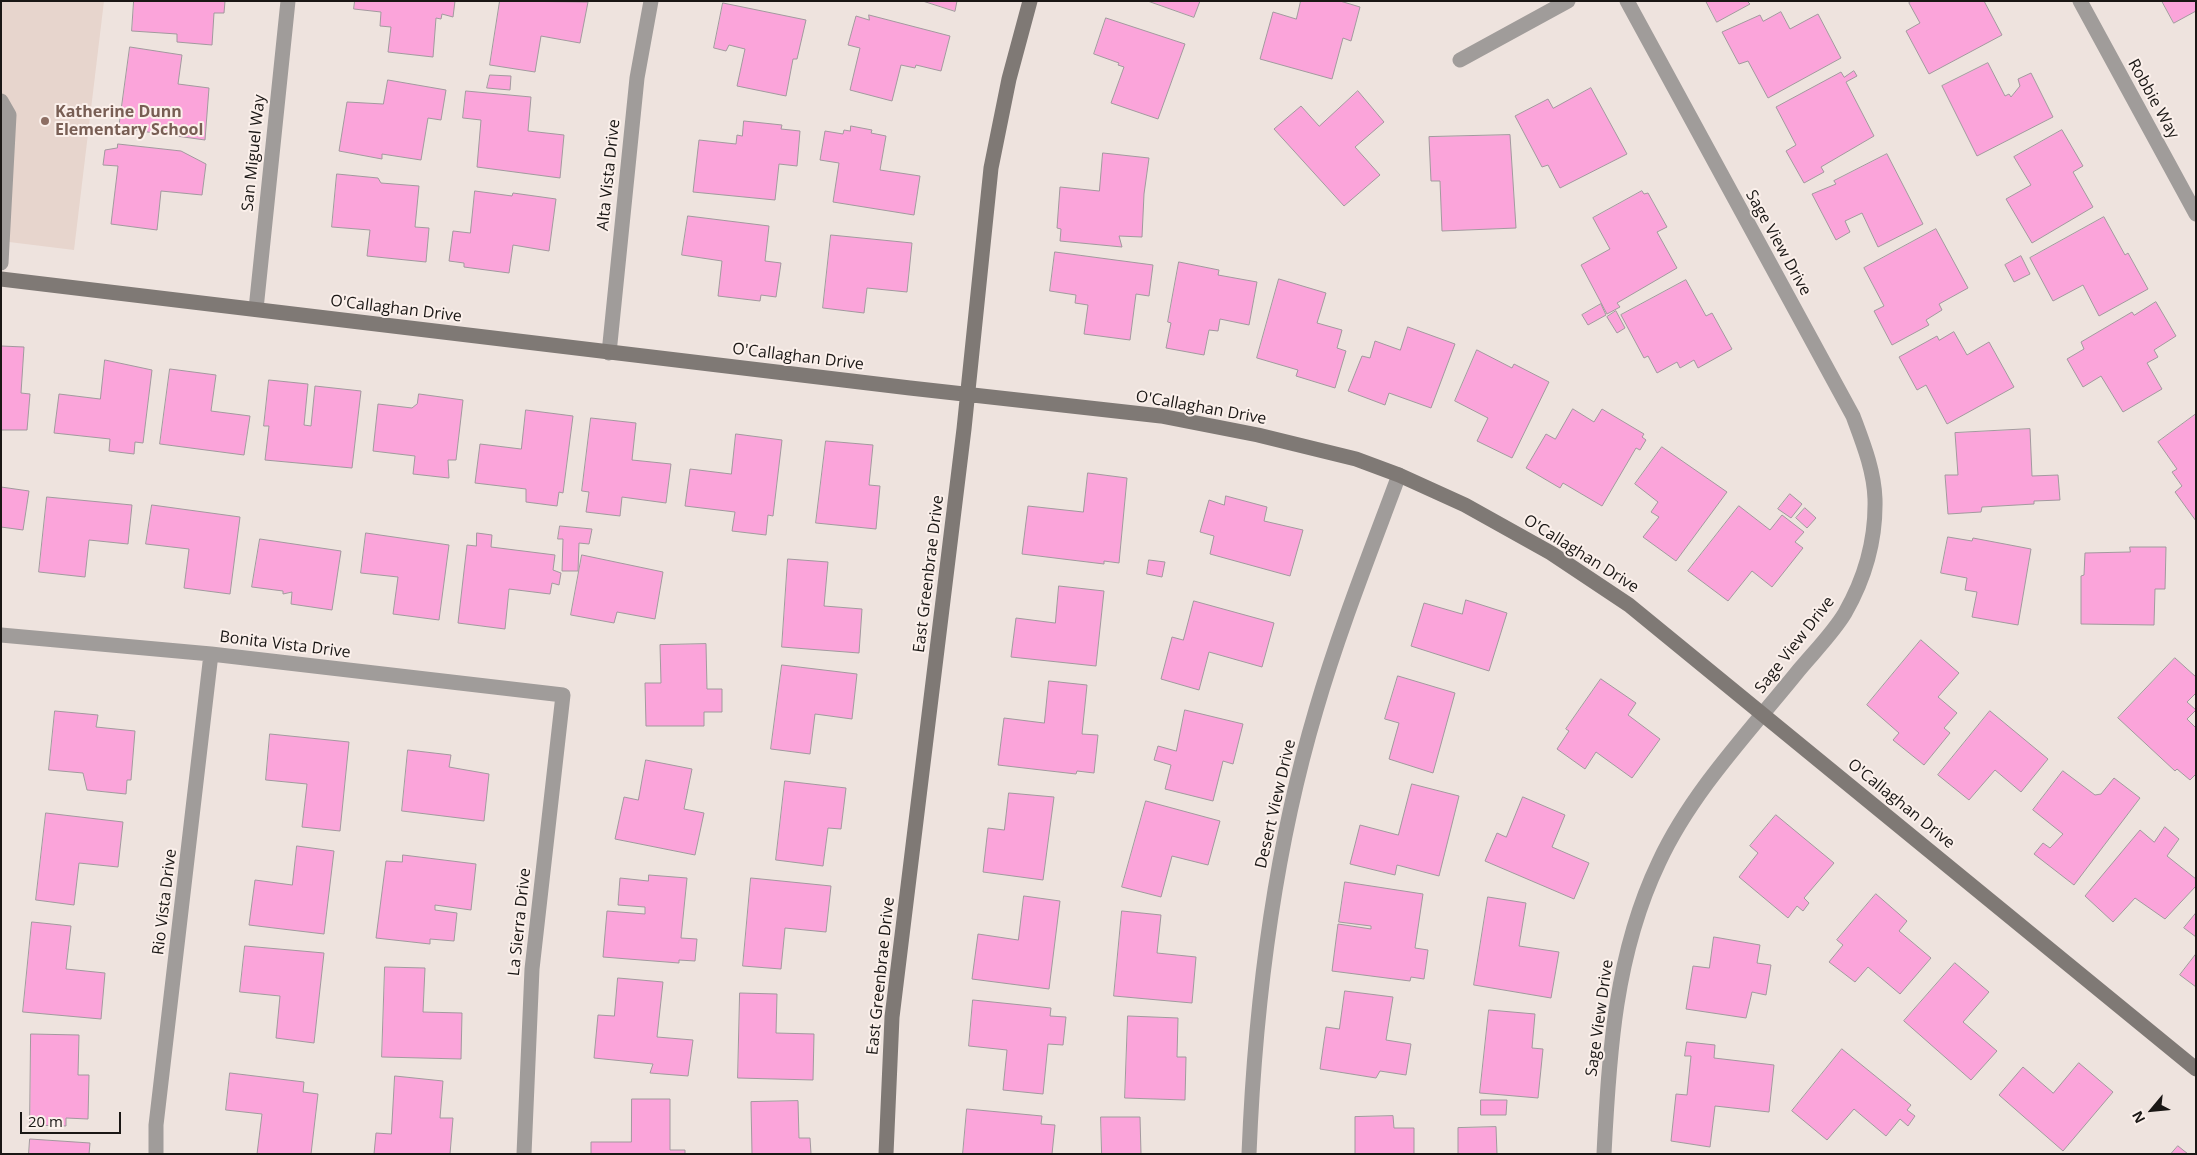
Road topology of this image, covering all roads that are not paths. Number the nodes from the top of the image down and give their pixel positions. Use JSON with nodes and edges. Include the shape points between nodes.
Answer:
{"nodes":[{"id":1,"x":288,"y":1,"type":"edge"},
{"id":2,"x":651,"y":1,"type":"edge"},
{"id":3,"x":1030,"y":1,"type":"edge"},
{"id":4,"x":1568,"y":1,"type":"edge"},
{"id":5,"x":1627,"y":1,"type":"edge"},
{"id":6,"x":2080,"y":1,"type":"edge"},
{"id":7,"x":1460,"y":60,"type":"dead end"},
{"id":8,"x":1,"y":101,"type":"edge"},
{"id":9,"x":2196,"y":214,"type":"edge"},
{"id":10,"x":1,"y":263,"type":"edge"},
{"id":11,"x":1,"y":279,"type":"edge"},
{"id":12,"x":256,"y":309,"type":"junction"},
{"id":13,"x":609,"y":353,"type":"junction"},
{"id":14,"x":968,"y":395,"type":"junction"},
{"id":15,"x":1399,"y":475,"type":"junction"},
{"id":16,"x":1,"y":635,"type":"edge"},
{"id":17,"x":211,"y":654,"type":"junction"},
{"id":18,"x":563,"y":695,"type":"joint"},
{"id":19,"x":1764,"y":714,"type":"junction"},
{"id":20,"x":2196,"y":1069,"type":"edge"},
{"id":21,"x":156,"y":1154,"type":"edge"},
{"id":22,"x":524,"y":1154,"type":"edge"},
{"id":23,"x":886,"y":1154,"type":"edge"},
{"id":24,"x":1249,"y":1154,"type":"edge"},
{"id":25,"x":1604,"y":1154,"type":"edge"}],
"edges":[{"from":1,"to":12,"type":"street","name":"San Miguel Way"},
{"from":2,"to":13,"type":"street","name":"Alta Vista Drive","via":[[637,78]]},
{"from":3,"to":14,"type":"street","name":"East Greenbrae Drive","via":[[1009,79],[991,168]]},
{"from":4,"to":7,"type":"street"},
{"from":5,"to":19,"type":"street","name":"Sage View Drive","via":[[1853,416],[1869,459],[1875,498],[1873,537],[1863,574],[1844,614]]},
{"from":6,"to":9,"type":"street","name":"Robbie Way"},
{"from":8,"to":10,"type":"street","via":[[9,116]]},
{"from":11,"to":12,"type":"street","name":"O'Callaghan Drive"},
{"from":12,"to":13,"type":"street","name":"O'Callaghan Drive"},
{"from":13,"to":14,"type":"street","name":"O'Callaghan Drive"},
{"from":14,"to":15,"type":"street","name":"O'Callaghan Drive","via":[[1161,416],[1356,459]]},
{"from":14,"to":23,"type":"street","name":"East Greenbrae Drive","via":[[892,1017]]},
{"from":15,"to":19,"type":"street","name":"O'Callaghan Drive","via":[[1465,505],[1551,553],[1629,605]]},
{"from":15,"to":24,"type":"street","name":"Desert View Drive","via":[[1355,591],[1316,710],[1286,830],[1265,945],[1253,1061]]},
{"from":16,"to":17,"type":"street","name":"Bonita Vista Drive"},
{"from":17,"to":18,"type":"street","name":"Bonita Vista Drive"},
{"from":17,"to":21,"type":"street","name":"Rio Vista Drive","via":[[156,1125]]},
{"from":18,"to":22,"type":"street","name":"La Sierra Drive","via":[[532,969]]},
{"from":19,"to":20,"type":"street","name":"O'Callaghan Drive"},
{"from":19,"to":25,"type":"street","name":"Sage View Drive","via":[[1694,801],[1659,861],[1634,924],[1620,980],[1609,1062]]}]}
